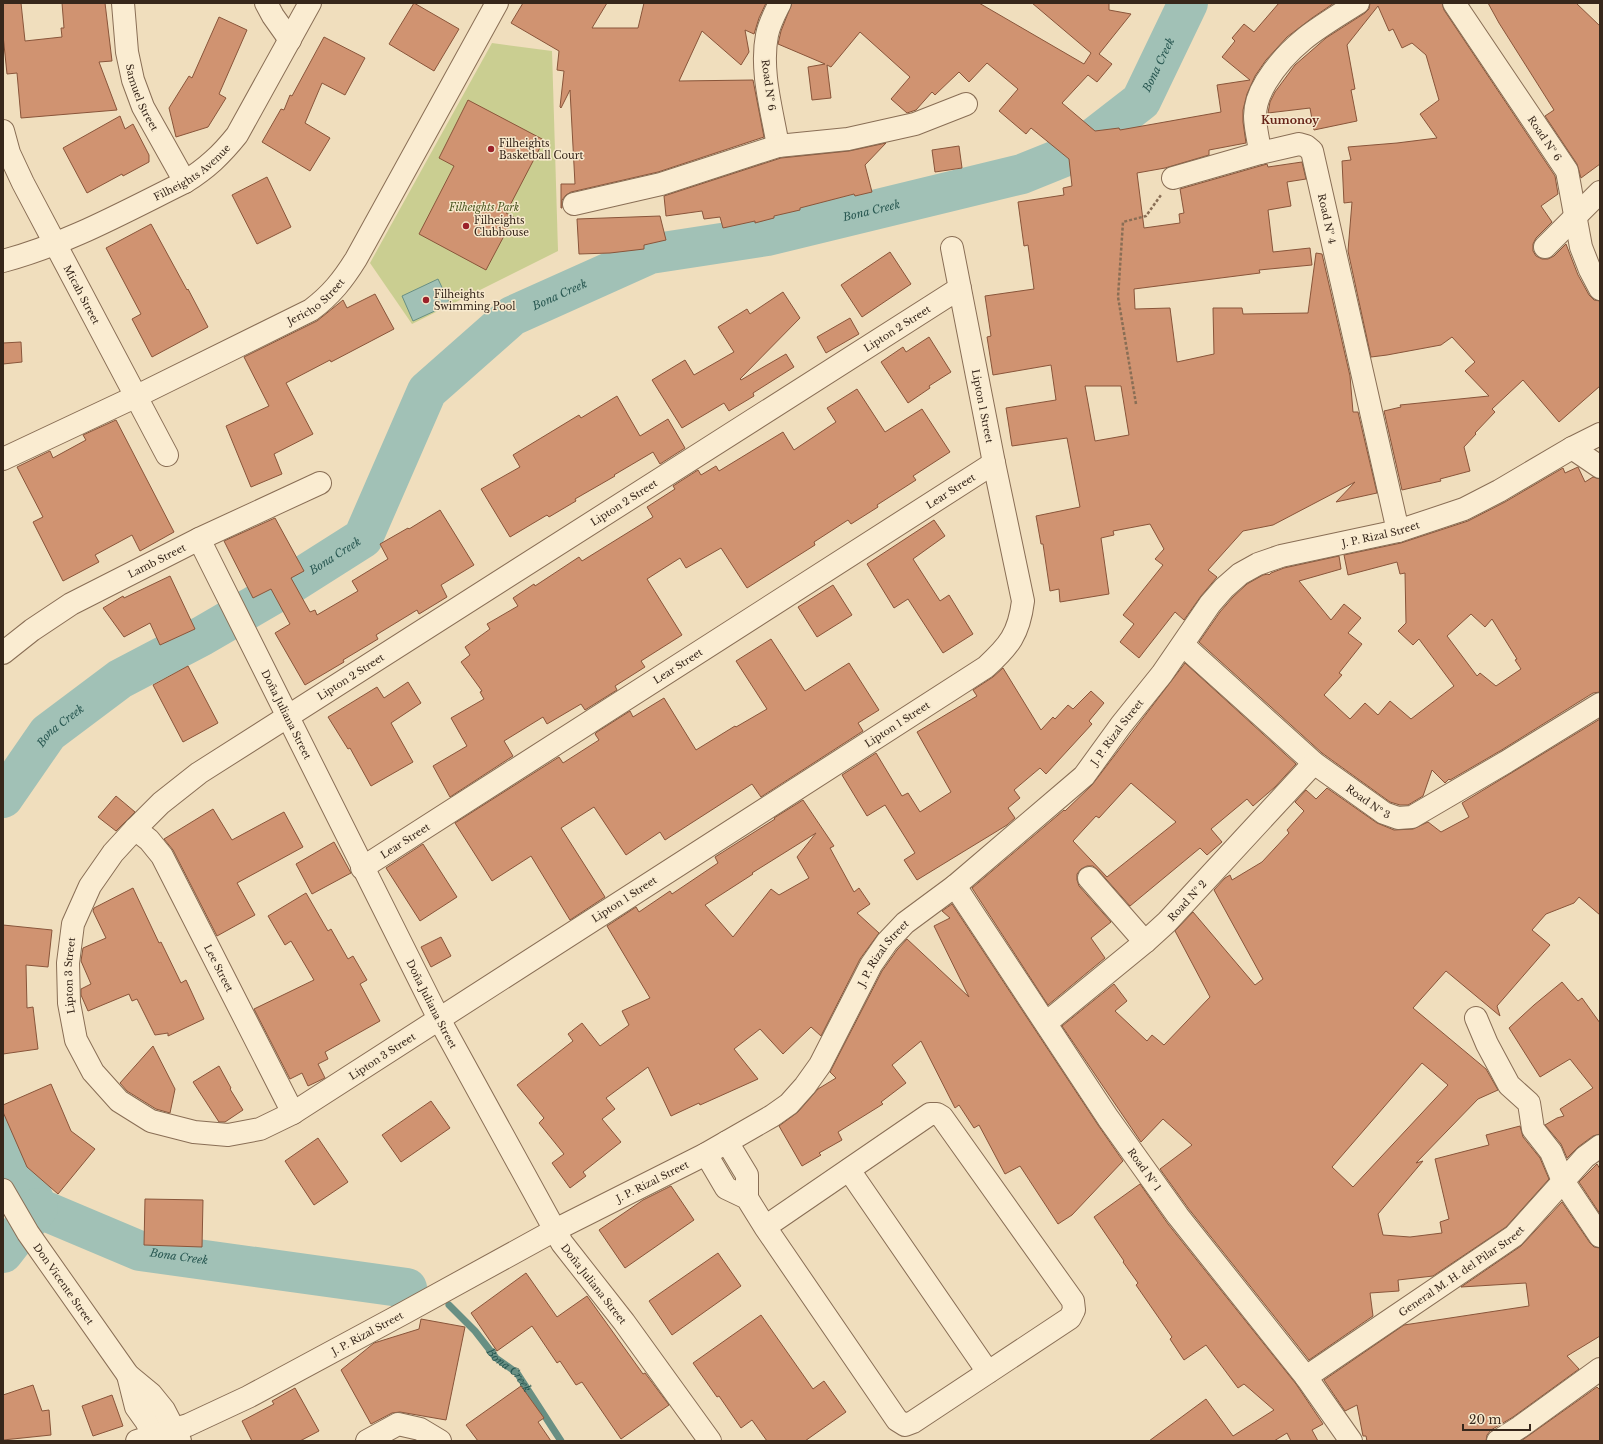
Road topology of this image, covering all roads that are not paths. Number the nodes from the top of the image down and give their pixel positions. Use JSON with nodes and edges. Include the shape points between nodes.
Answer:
{"nodes":[{"id":1,"x":122,"y":3,"type":"edge"},
{"id":2,"x":266,"y":3,"type":"edge"},
{"id":3,"x":310,"y":3,"type":"edge"},
{"id":4,"x":497,"y":3,"type":"edge"},
{"id":5,"x":780,"y":3,"type":"edge"},
{"id":6,"x":1358,"y":3,"type":"edge"},
{"id":7,"x":1454,"y":3,"type":"edge"},
{"id":8,"x":290,"y":40,"type":"junction"},
{"id":9,"x":966,"y":104,"type":"dead end"},
{"id":10,"x":3,"y":131,"type":"edge"},
{"id":11,"x":778,"y":146,"type":"junction"},
{"id":12,"x":1260,"y":153,"type":"junction"},
{"id":13,"x":1173,"y":178,"type":"road end"},
{"id":14,"x":186,"y":182,"type":"junction"},
{"id":15,"x":1600,"y":192,"type":"edge"},
{"id":16,"x":574,"y":204,"type":"dead end"},
{"id":17,"x":1574,"y":216,"type":"junction"},
{"id":18,"x":54,"y":244,"type":"junction"},
{"id":19,"x":1545,"y":247,"type":"dead end"},
{"id":20,"x":952,"y":248,"type":"dead end"},
{"id":21,"x":3,"y":261,"type":"edge"},
{"id":22,"x":960,"y":288,"type":"junction"},
{"id":23,"x":1600,"y":289,"type":"edge"},
{"id":24,"x":137,"y":396,"type":"junction"},
{"id":25,"x":1600,"y":434,"type":"edge"},
{"id":26,"x":1572,"y":448,"type":"junction"},
{"id":27,"x":167,"y":455,"type":"dead end"},
{"id":28,"x":3,"y":459,"type":"edge"},
{"id":29,"x":994,"y":463,"type":"junction"},
{"id":30,"x":1600,"y":467,"type":"edge"},
{"id":31,"x":320,"y":483,"type":"dead end"},
{"id":32,"x":1398,"y":531,"type":"junction"},
{"id":33,"x":199,"y":539,"type":"junction"},
{"id":34,"x":1183,"y":645,"type":"junction"},
{"id":35,"x":3,"y":653,"type":"edge"},
{"id":36,"x":1600,"y":704,"type":"edge"},
{"id":37,"x":286,"y":716,"type":"junction"},
{"id":38,"x":1314,"y":763,"type":"junction"},
{"id":39,"x":135,"y":829,"type":"junction"},
{"id":40,"x":362,"y":868,"type":"junction"},
{"id":41,"x":1088,"y":878,"type":"dead end"},
{"id":42,"x":954,"y":886,"type":"junction"},
{"id":43,"x":1145,"y":942,"type":"junction"},
{"id":44,"x":1476,"y":1018,"type":"dead end"},
{"id":45,"x":438,"y":1019,"type":"junction"},
{"id":46,"x":1046,"y":1023,"type":"junction"},
{"id":47,"x":294,"y":1113,"type":"junction"},
{"id":48,"x":727,"y":1142,"type":"junction"},
{"id":49,"x":1600,"y":1146,"type":"edge"},
{"id":50,"x":706,"y":1154,"type":"junction"},
{"id":51,"x":849,"y":1170,"type":"junction"},
{"id":52,"x":1563,"y":1181,"type":"junction"},
{"id":53,"x":3,"y":1190,"type":"edge"},
{"id":54,"x":747,"y":1198,"type":"junction"},
{"id":55,"x":765,"y":1226,"type":"junction"},
{"id":56,"x":555,"y":1230,"type":"junction"},
{"id":57,"x":1600,"y":1236,"type":"edge"},
{"id":58,"x":1600,"y":1369,"type":"edge"},
{"id":59,"x":988,"y":1372,"type":"junction"},
{"id":60,"x":128,"y":1375,"type":"junction"},
{"id":61,"x":1306,"y":1376,"type":"junction"},
{"id":62,"x":178,"y":1435,"type":"edge"},
{"id":63,"x":149,"y":1440,"type":"edge"},
{"id":64,"x":367,"y":1441,"type":"edge"},
{"id":65,"x":440,"y":1441,"type":"edge"},
{"id":66,"x":710,"y":1441,"type":"edge"},
{"id":67,"x":1351,"y":1441,"type":"edge"},
{"id":68,"x":1498,"y":1441,"type":"edge"}],
"edges":[{"from":1,"to":14,"type":"street","name":"Samuel Street","via":[[133,80],[143,107]]},
{"from":2,"to":8,"type":"street"},
{"from":3,"to":8,"type":"street","name":"Filheights Avenue"},
{"from":4,"to":24,"type":"street","name":"Jericho Street","via":[[342,281],[311,310]]},
{"from":5,"to":11,"type":"street","name":"Road № 6","via":[[768,33],[764,55]]},
{"from":6,"to":12,"type":"street","via":[[1296,45],[1274,69],[1259,94],[1255,116]]},
{"from":7,"to":17,"type":"street","name":"Road № 6","via":[[1567,171]]},
{"from":8,"to":14,"type":"street","name":"Filheights Avenue","via":[[237,135],[222,154]]},
{"from":9,"to":11,"type":"street","via":[[915,124],[848,139]]},
{"from":10,"to":18,"type":"street","name":"Micah Street","via":[[12,158]]},
{"from":11,"to":16,"type":"street","via":[[661,184]]},
{"from":12,"to":13,"type":"street","name":"Road № 4"},
{"from":12,"to":32,"type":"street","name":"Road № 4","via":[[1299,144],[1312,151]]},
{"from":14,"to":18,"type":"street","name":"Filheights Avenue"},
{"from":15,"to":17,"type":"street"},
{"from":17,"to":19,"type":"street"},
{"from":17,"to":23,"type":"street","name":"Road № 6","via":[[1581,247]]},
{"from":18,"to":21,"type":"street","name":"Filheights Avenue"},
{"from":18,"to":24,"type":"street","name":"Micah Street"},
{"from":20,"to":22,"type":"street","name":"Lipton 1 Street"},
{"from":22,"to":29,"type":"street","name":"Lipton 1 Street"},
{"from":22,"to":37,"type":"street","name":"Lipton 2 Street"},
{"from":24,"to":27,"type":"street","name":"Micah Street"},
{"from":24,"to":28,"type":"street","name":"Jericho Street"},
{"from":25,"to":26,"type":"street","name":"J. P. Rizal Street"},
{"from":26,"to":30,"type":"street"},
{"from":26,"to":32,"type":"street","name":"J. P. Rizal Street","via":[[1464,509]]},
{"from":29,"to":40,"type":"street","name":"Lear Street"},
{"from":29,"to":45,"type":"street","name":"Lipton 1 Street","via":[[1023,601],[1021,618],[1013,638],[1001,654],[986,667]]},
{"from":31,"to":33,"type":"street","name":"Lamb Street"},
{"from":32,"to":34,"type":"street","name":"J. P. Rizal Street","via":[[1281,556],[1258,564],[1240,574],[1224,588],[1210,604]]},
{"from":33,"to":35,"type":"street","name":"Lamb Street","via":[[71,604]]},
{"from":33,"to":37,"type":"street","name":"Doña Juliana Street"},
{"from":34,"to":38,"type":"street","name":"Road № 3"},
{"from":34,"to":42,"type":"street","name":"J. P. Rizal Street","via":[[1084,776]]},
{"from":36,"to":38,"type":"street","name":"Road № 3","via":[[1412,817],[1398,818],[1384,813]]},
{"from":37,"to":39,"type":"street","name":"Lipton 3 Street","via":[[199,772]]},
{"from":37,"to":40,"type":"street","name":"Doña Juliana Street"},
{"from":38,"to":43,"type":"street","name":"Road № 2"},
{"from":39,"to":47,"type":"street","name":"Lee Street","via":[[149,840],[162,856]]},
{"from":39,"to":47,"type":"street","name":"Lipton 3 Street","via":[[113,853],[90,886],[73,924],[68,963],[69,1003],[76,1040],[93,1072],[119,1101],[150,1121],[194,1132],[228,1135],[260,1129]]},
{"from":40,"to":45,"type":"street","name":"Doña Juliana Street"},
{"from":41,"to":43,"type":"street"},
{"from":42,"to":46,"type":"street","name":"Road № 1"},
{"from":42,"to":48,"type":"street","name":"J. P. Rizal Street","via":[[905,923],[887,942],[871,965],[820,1065],[805,1086],[789,1104]]},
{"from":43,"to":46,"type":"street","name":"Road № 2"},
{"from":44,"to":52,"type":"street","via":[[1509,1085],[1530,1103],[1533,1129],[1551,1152]]},
{"from":45,"to":47,"type":"street","name":"Lipton 3 Street"},
{"from":45,"to":56,"type":"street","name":"Doña Juliana Street"},
{"from":46,"to":61,"type":"street","name":"Road № 1","via":[[1108,1118],[1178,1216]]},
{"from":48,"to":50,"type":"street","name":"J. P. Rizal Street"},
{"from":48,"to":54,"type":"street","via":[[747,1175]]},
{"from":49,"to":52,"type":"street","name":"General M. H. del Pilar Street","via":[[1585,1157]]},
{"from":50,"to":54,"type":"street","via":[[726,1188]]},
{"from":50,"to":56,"type":"street","name":"J. P. Rizal Street"},
{"from":51,"to":55,"type":"street"},
{"from":51,"to":59,"type":"street"},
{"from":51,"to":59,"type":"street","via":[[930,1114],[937,1114],[942,1117],[1072,1301],[1074,1310],[1070,1318]]},
{"from":52,"to":57,"type":"street"},
{"from":52,"to":61,"type":"street","name":"General M. H. del Pilar Street","via":[[1514,1236]]},
{"from":53,"to":60,"type":"street","name":"Don Vicente Street","via":[[23,1225]]},
{"from":54,"to":55,"type":"street"},
{"from":55,"to":59,"type":"street","via":[[897,1420],[905,1425],[914,1422]]},
{"from":56,"to":62,"type":"street","name":"J. P. Rizal Street"},
{"from":56,"to":66,"type":"street","name":"Doña Juliana Street","via":[[562,1243],[624,1322]]},
{"from":58,"to":68,"type":"street"},
{"from":60,"to":62,"type":"street","name":"Don Vicente Street","via":[[151,1394],[164,1410]]},
{"from":60,"to":63,"type":"street","name":"Don Vicente Street","via":[[136,1407]]},
{"from":61,"to":67,"type":"street","name":"Road № 1"},
{"from":62,"to":63,"type":"street","name":"J. P. Rizal Street"},
{"from":64,"to":65,"type":"street","via":[[398,1424],[420,1429]]}]}
